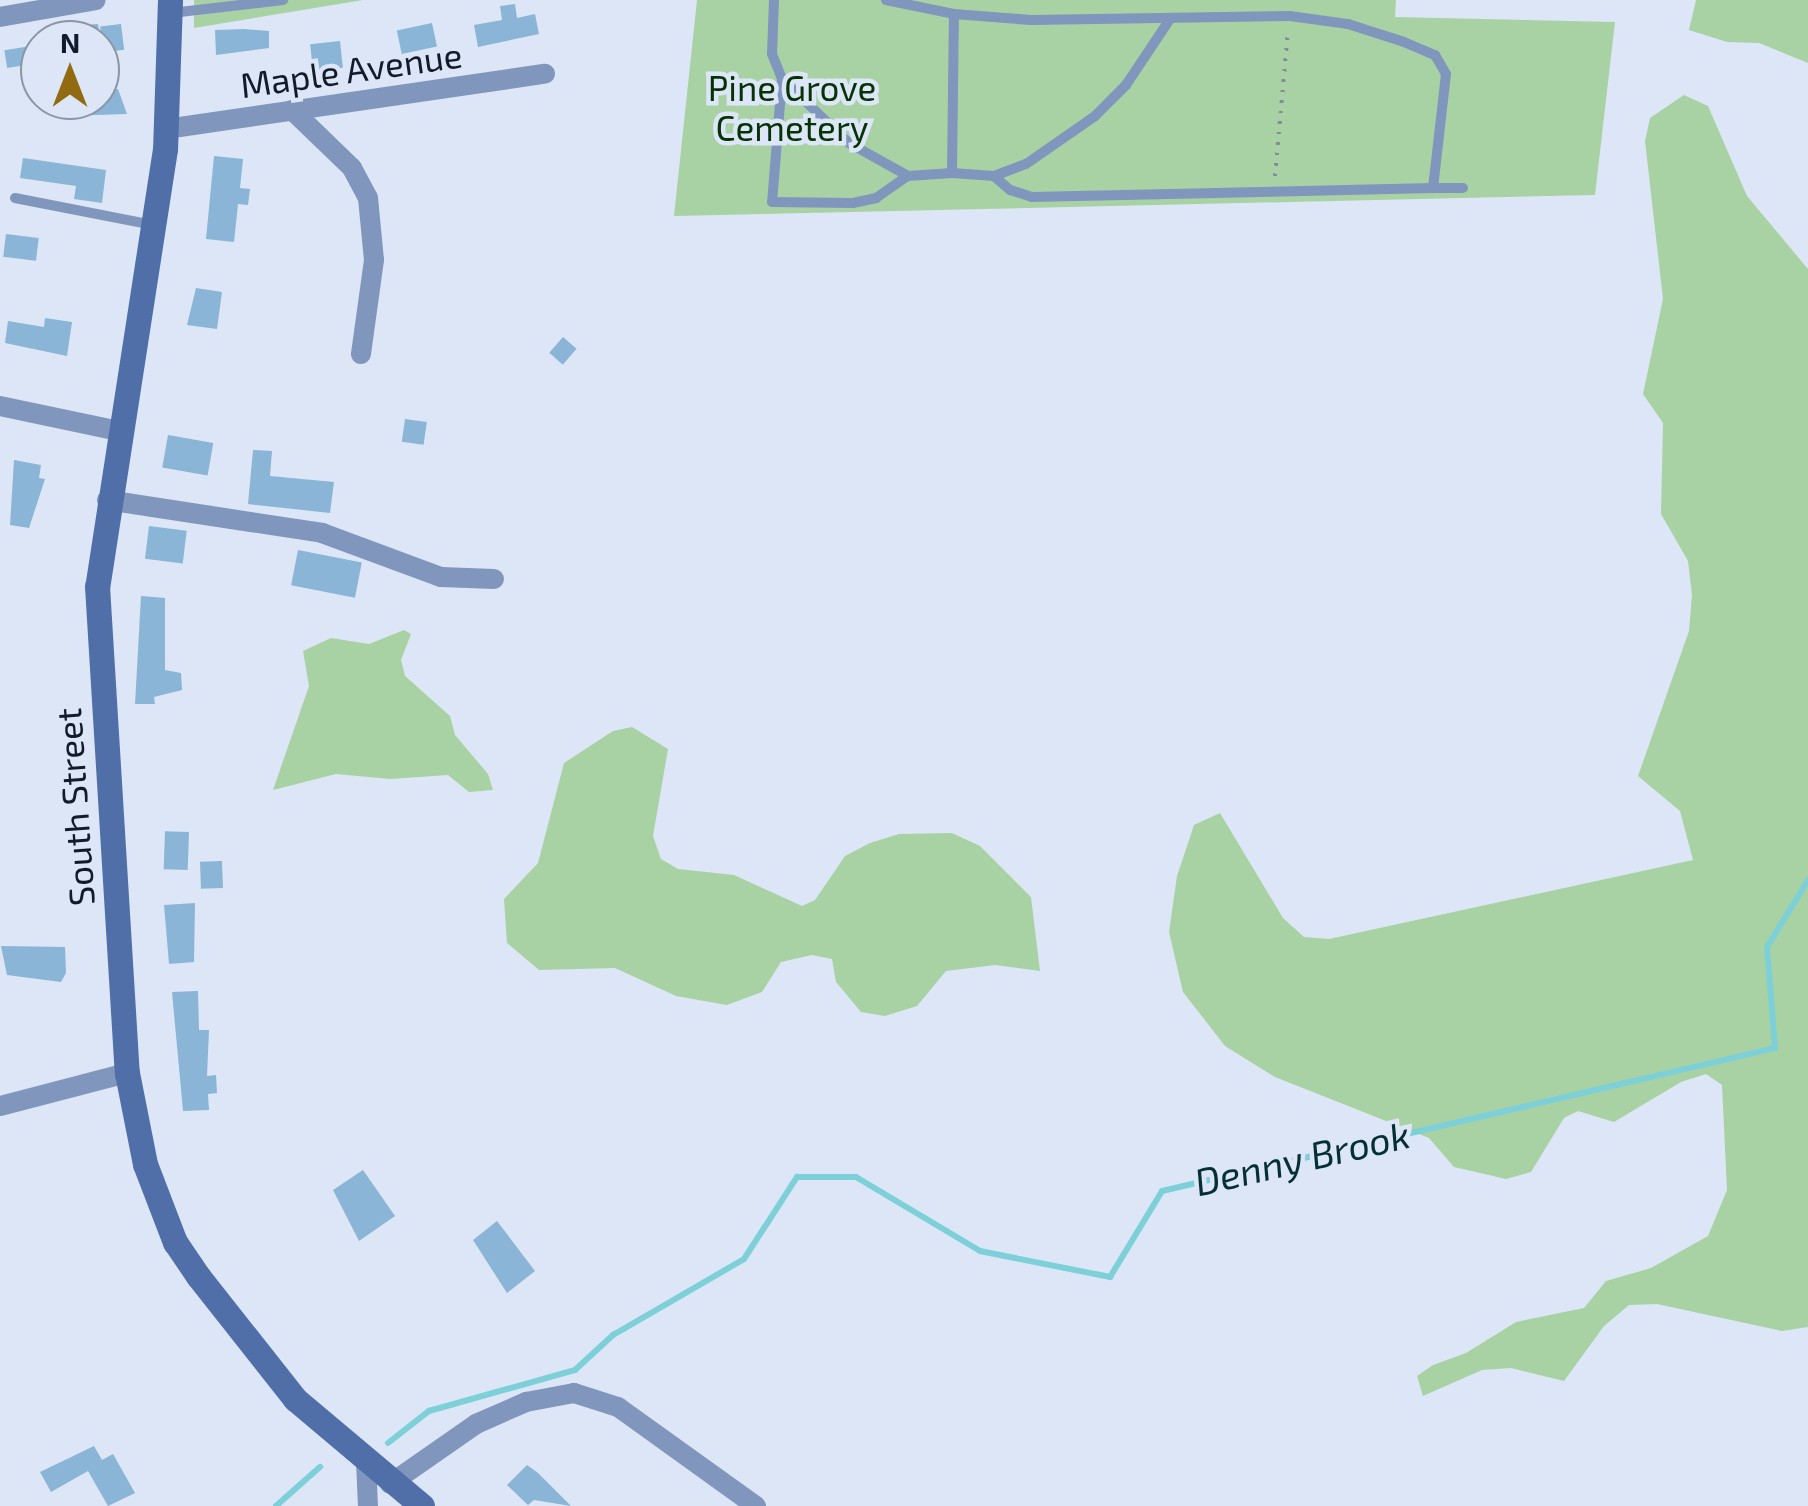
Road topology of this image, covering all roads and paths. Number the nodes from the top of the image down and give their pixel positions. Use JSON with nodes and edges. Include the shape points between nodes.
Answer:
{"nodes":[{"id":1,"x":96,"y":0,"type":"edge"},
{"id":2,"x":283,"y":0,"type":"edge"},
{"id":3,"x":774,"y":0,"type":"edge"},
{"id":4,"x":886,"y":0,"type":"edge"},
{"id":5,"x":1295,"y":0,"type":"edge"},
{"id":6,"x":170,"y":7,"type":"edge"},
{"id":7,"x":954,"y":14,"type":"junction"},
{"id":8,"x":0,"y":16,"type":"edge"},
{"id":9,"x":1290,"y":16,"type":"junction"},
{"id":10,"x":1170,"y":18,"type":"junction"},
{"id":11,"x":546,"y":74,"type":"dead end"},
{"id":12,"x":782,"y":79,"type":"junction"},
{"id":13,"x":292,"y":110,"type":"junction"},
{"id":14,"x":166,"y":129,"type":"junction"},
{"id":15,"x":952,"y":173,"type":"junction"},
{"id":16,"x":908,"y":176,"type":"junction"},
{"id":17,"x":994,"y":176,"type":"junction"},
{"id":18,"x":1433,"y":188,"type":"junction"},
{"id":19,"x":1463,"y":188,"type":"dead end"},
{"id":20,"x":1274,"y":191,"type":"junction"},
{"id":21,"x":14,"y":198,"type":"dead end"},
{"id":22,"x":153,"y":225,"type":"junction"},
{"id":23,"x":362,"y":354,"type":"dead end"},
{"id":24,"x":0,"y":406,"type":"edge"},
{"id":25,"x":119,"y":431,"type":"junction"},
{"id":26,"x":107,"y":500,"type":"junction"},
{"id":27,"x":494,"y":579,"type":"dead end"},
{"id":28,"x":127,"y":1073,"type":"junction"},
{"id":29,"x":0,"y":1106,"type":"edge"},
{"id":30,"x":366,"y":1462,"type":"junction"},
{"id":31,"x":390,"y":1484,"type":"junction"},
{"id":32,"x":368,"y":1506,"type":"edge"},
{"id":33,"x":422,"y":1506,"type":"edge"},
{"id":34,"x":756,"y":1506,"type":"edge"}],
"edges":[{"from":1,"to":8,"type":"street"},
{"from":2,"to":6,"type":"lane"},
{"from":3,"to":12,"type":"lane","via":[[772,54]]},
{"from":4,"to":7,"type":"lane"},
{"from":5,"to":9,"type":"lane"},
{"from":6,"to":14,"type":"main road","name":"South Street"},
{"from":7,"to":10,"type":"lane"},
{"from":7,"to":15,"type":"lane"},
{"from":9,"to":10,"type":"lane"},
{"from":9,"to":18,"type":"lane","via":[[1348,24],[1435,55],[1446,74]]},
{"from":9,"to":20,"type":"path"},
{"from":10,"to":17,"type":"lane","via":[[1126,85],[1095,116],[1026,164]]},
{"from":11,"to":13,"type":"street","name":"Maple Avenue"},
{"from":12,"to":16,"type":"lane","via":[[850,143]]},
{"from":12,"to":16,"type":"lane","via":[[772,202],[853,203],[876,198]]},
{"from":13,"to":14,"type":"street","name":"Maple Avenue"},
{"from":13,"to":23,"type":"street","via":[[352,168],[368,198],[374,260]]},
{"from":14,"to":22,"type":"main road","name":"South Street"},
{"from":15,"to":16,"type":"lane"},
{"from":15,"to":17,"type":"lane"},
{"from":17,"to":20,"type":"lane","via":[[1032,197]]},
{"from":18,"to":19,"type":"lane"},
{"from":18,"to":20,"type":"lane"},
{"from":21,"to":22,"type":"lane"},
{"from":22,"to":25,"type":"main road","name":"South Street"},
{"from":24,"to":25,"type":"street"},
{"from":25,"to":26,"type":"main road","name":"South Street"},
{"from":26,"to":27,"type":"street","via":[[322,533],[440,578]]},
{"from":26,"to":28,"type":"main road","name":"South Street","via":[[97,630]]},
{"from":28,"to":29,"type":"street"},
{"from":28,"to":30,"type":"main road","name":"South Street","via":[[145,1164],[175,1242],[261,1362]]},
{"from":30,"to":31,"type":"main road","name":"South Street"},
{"from":30,"to":32,"type":"street"},
{"from":31,"to":33,"type":"main road","name":"South Street"},
{"from":31,"to":34,"type":"street","via":[[476,1424],[526,1402],[574,1392],[618,1407]]}]}
